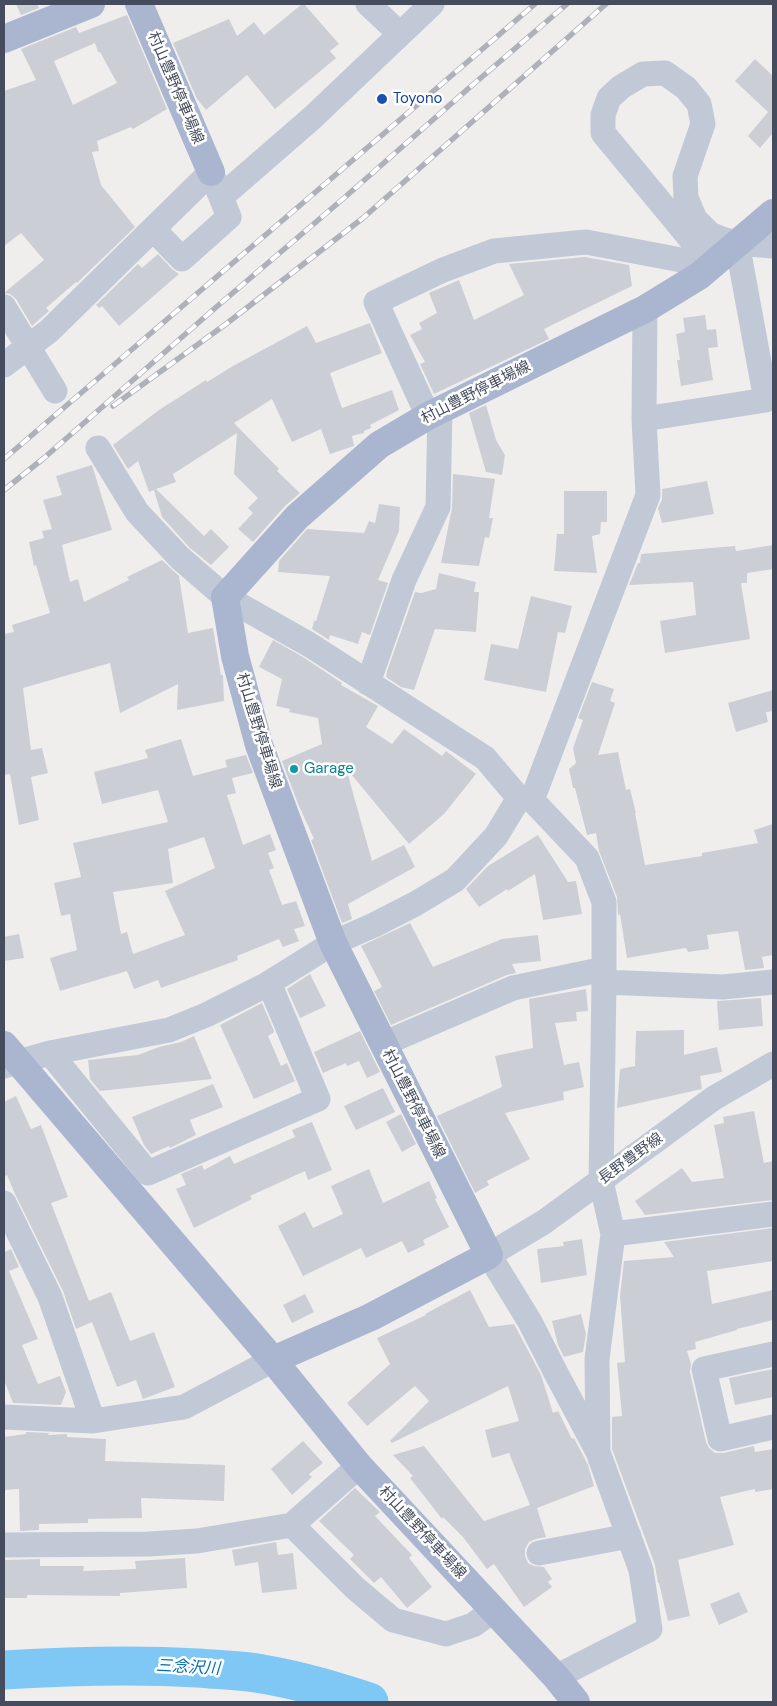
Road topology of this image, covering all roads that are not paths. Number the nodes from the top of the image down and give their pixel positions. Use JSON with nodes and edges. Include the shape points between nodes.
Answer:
{"nodes":[{"id":1,"x":91,"y":4,"type":"edge"},
{"id":2,"x":138,"y":4,"type":"edge"},
{"id":3,"x":368,"y":4,"type":"edge"},
{"id":4,"x":432,"y":4,"type":"edge"},
{"id":5,"x":400,"y":34,"type":"junction"},
{"id":6,"x":4,"y":39,"type":"edge"},
{"id":7,"x":211,"y":172,"type":"junction"},
{"id":8,"x":221,"y":197,"type":"junction"},
{"id":9,"x":773,"y":213,"type":"edge"},
{"id":10,"x":153,"y":228,"type":"junction"},
{"id":11,"x":737,"y":243,"type":"junction"},
{"id":12,"x":773,"y":246,"type":"edge"},
{"id":13,"x":713,"y":266,"type":"junction"},
{"id":14,"x":4,"y":307,"type":"edge"},
{"id":15,"x":645,"y":309,"type":"junction"},
{"id":16,"x":30,"y":347,"type":"junction"},
{"id":17,"x":4,"y":365,"type":"edge"},
{"id":18,"x":55,"y":391,"type":"dead end"},
{"id":19,"x":434,"y":413,"type":"junction"},
{"id":20,"x":644,"y":419,"type":"junction"},
{"id":21,"x":98,"y":448,"type":"dead end"},
{"id":22,"x":225,"y":597,"type":"junction"},
{"id":23,"x":368,"y":684,"type":"junction"},
{"id":24,"x":525,"y":799,"type":"junction"},
{"id":25,"x":333,"y":942,"type":"junction"},
{"id":26,"x":604,"y":975,"type":"junction"},
{"id":27,"x":773,"y":982,"type":"edge"},
{"id":28,"x":269,"y":983,"type":"junction"},
{"id":29,"x":383,"y":1044,"type":"junction"},
{"id":30,"x":50,"y":1053,"type":"junction"},
{"id":31,"x":8,"y":1058,"type":"edge"},
{"id":32,"x":773,"y":1064,"type":"edge"},
{"id":33,"x":601,"y":1181,"type":"junction"},
{"id":34,"x":4,"y":1203,"type":"edge"},
{"id":35,"x":773,"y":1214,"type":"edge"},
{"id":36,"x":613,"y":1234,"type":"junction"},
{"id":37,"x":489,"y":1255,"type":"junction"},
{"id":38,"x":773,"y":1354,"type":"edge"},
{"id":39,"x":273,"y":1360,"type":"junction"},
{"id":40,"x":4,"y":1418,"type":"edge"},
{"id":41,"x":93,"y":1421,"type":"junction"},
{"id":42,"x":773,"y":1427,"type":"edge"},
{"id":43,"x":598,"y":1452,"type":"junction"},
{"id":44,"x":359,"y":1466,"type":"junction"},
{"id":45,"x":292,"y":1525,"type":"junction"},
{"id":46,"x":629,"y":1536,"type":"junction"},
{"id":47,"x":4,"y":1545,"type":"edge"},
{"id":48,"x":539,"y":1552,"type":"dead end"},
{"id":49,"x":494,"y":1610,"type":"junction"},
{"id":50,"x":556,"y":1677,"type":"junction"},
{"id":51,"x":575,"y":1702,"type":"edge"}],
"edges":[{"from":1,"to":6,"type":"main road"},
{"from":2,"to":7,"type":"main road","name":"村山豊野停車場線"},
{"from":3,"to":5,"type":"street"},
{"from":4,"to":5,"type":"street"},
{"from":5,"to":8,"type":"street","via":[[312,118]]},
{"from":7,"to":8,"type":"street"},
{"from":7,"to":10,"type":"street"},
{"from":8,"to":10,"type":"street","via":[[229,217],[182,259]]},
{"from":9,"to":11,"type":"main road","name":"村山豊野停車場線"},
{"from":10,"to":16,"type":"street"},
{"from":11,"to":12,"type":"street"},
{"from":11,"to":13,"type":"main road","name":"村山豊野停車場線"},
{"from":11,"to":13,"type":"street","via":[[710,234],[695,220],[686,198],[685,176],[703,124],[699,104],[686,88],[665,73],[644,74],[621,87],[610,98],[603,115],[603,133]]},
{"from":11,"to":20,"type":"street","via":[[766,400]]},
{"from":13,"to":15,"type":"main road","name":"村山豊野停車場線"},
{"from":13,"to":19,"type":"street","via":[[586,242],[522,248],[494,251],[443,270],[376,302]]},
{"from":14,"to":16,"type":"street"},
{"from":15,"to":19,"type":"main road","name":"村山豊野停車場線"},
{"from":15,"to":20,"type":"street"},
{"from":16,"to":17,"type":"street"},
{"from":16,"to":18,"type":"street"},
{"from":19,"to":22,"type":"main road","name":"村山豊野停車場線","via":[[379,445],[297,517]]},
{"from":19,"to":23,"type":"street","via":[[438,507],[404,580]]},
{"from":20,"to":24,"type":"street","via":[[648,495]]},
{"from":21,"to":22,"type":"street","via":[[137,512],[180,558]]},
{"from":22,"to":23,"type":"street","via":[[310,644]]},
{"from":22,"to":25,"type":"main road","name":"村山豊野停車場線","via":[[235,656],[259,745]]},
{"from":23,"to":24,"type":"street","via":[[485,758]]},
{"from":24,"to":25,"type":"street","via":[[455,880],[374,926]]},
{"from":24,"to":26,"type":"street","via":[[587,858],[604,902]]},
{"from":25,"to":28,"type":"street"},
{"from":25,"to":29,"type":"main road","name":"村山豊野停車場線"},
{"from":26,"to":27,"type":"street","via":[[723,987]]},
{"from":26,"to":29,"type":"street","via":[[512,988]]},
{"from":26,"to":33,"type":"street"},
{"from":28,"to":30,"type":"street","via":[[169,1030]]},
{"from":28,"to":30,"type":"street","via":[[318,1099],[148,1174]]},
{"from":29,"to":37,"type":"main road","name":"村山豊野停車場線"},
{"from":30,"to":31,"type":"street"},
{"from":31,"to":39,"type":"main road","name":"村山豊野停車場線"},
{"from":32,"to":33,"type":"street","name":"長野豊野線","via":[[714,1098]]},
{"from":33,"to":36,"type":"street"},
{"from":33,"to":37,"type":"street","name":"長野豊野線","via":[[544,1222]]},
{"from":34,"to":41,"type":"street","via":[[50,1297]]},
{"from":35,"to":36,"type":"street"},
{"from":36,"to":43,"type":"street","via":[[598,1359]]},
{"from":37,"to":39,"type":"main road","via":[[370,1317]]},
{"from":37,"to":43,"type":"street","via":[[530,1322]]},
{"from":38,"to":42,"type":"street","via":[[704,1370],[720,1439]]},
{"from":39,"to":41,"type":"street","via":[[184,1407]]},
{"from":39,"to":44,"type":"main road","name":"村山豊野停車場線"},
{"from":40,"to":41,"type":"street"},
{"from":43,"to":46,"type":"street"},
{"from":44,"to":45,"type":"street"},
{"from":44,"to":49,"type":"main road","name":"村山豊野停車場線"},
{"from":45,"to":47,"type":"street","via":[[197,1542]]},
{"from":45,"to":49,"type":"street","via":[[355,1588],[393,1620],[446,1634],[473,1625]]},
{"from":46,"to":48,"type":"street"},
{"from":46,"to":50,"type":"street","via":[[641,1570],[650,1629]]},
{"from":49,"to":50,"type":"main road","name":"村山豊野停車場線"},
{"from":50,"to":51,"type":"main road","name":"村山豊野停車場線"}]}
